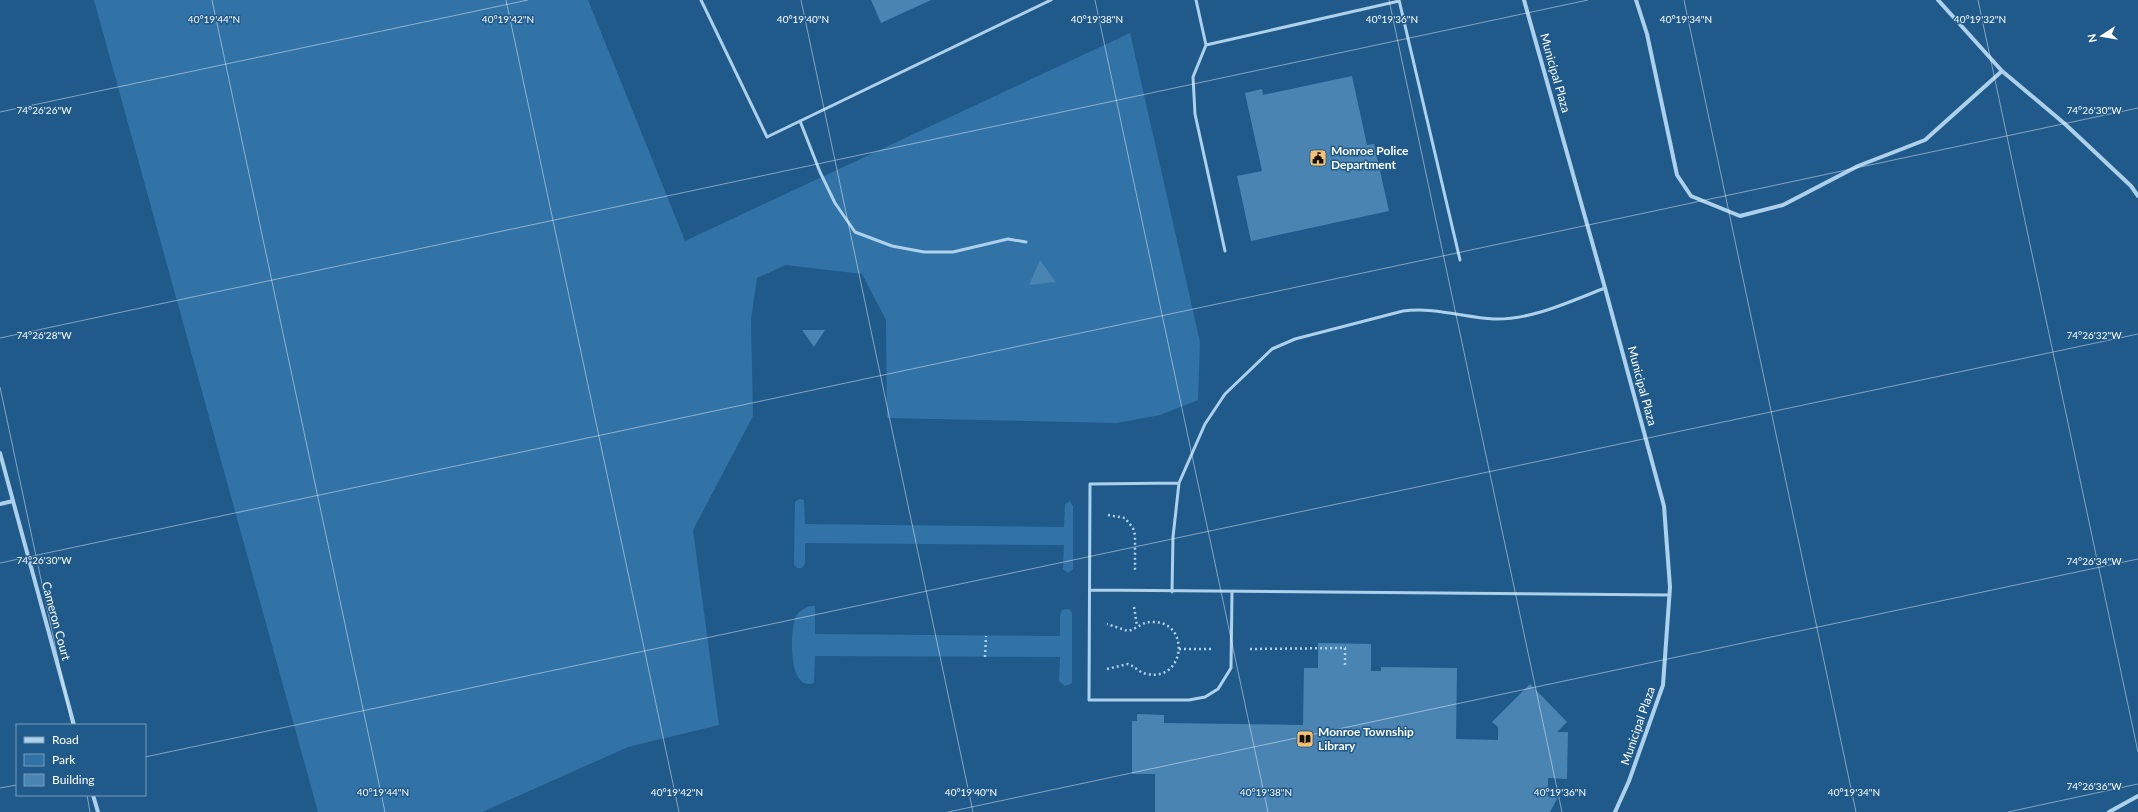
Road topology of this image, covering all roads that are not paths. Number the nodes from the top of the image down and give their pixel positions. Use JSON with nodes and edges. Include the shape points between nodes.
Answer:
{"nodes":[{"id":1,"x":701,"y":0,"type":"edge"},
{"id":2,"x":1051,"y":0,"type":"edge"},
{"id":3,"x":1196,"y":0,"type":"edge"},
{"id":4,"x":1399,"y":0,"type":"edge"},
{"id":5,"x":1524,"y":0,"type":"edge"},
{"id":6,"x":1636,"y":0,"type":"edge"},
{"id":7,"x":1938,"y":0,"type":"edge"},
{"id":8,"x":1206,"y":45,"type":"junction"},
{"id":9,"x":2002,"y":72,"type":"junction"},
{"id":10,"x":800,"y":121,"type":"junction"},
{"id":11,"x":2138,"y":196,"type":"edge"},
{"id":12,"x":1026,"y":242,"type":"dead end"},
{"id":13,"x":1225,"y":251,"type":"dead end"},
{"id":14,"x":1460,"y":260,"type":"dead end"},
{"id":15,"x":1605,"y":288,"type":"junction"},
{"id":16,"x":0,"y":453,"type":"edge"},
{"id":17,"x":1180,"y":483,"type":"junction"},
{"id":18,"x":13,"y":501,"type":"junction"},
{"id":19,"x":0,"y":504,"type":"edge"},
{"id":20,"x":1090,"y":590,"type":"junction"},
{"id":21,"x":1172,"y":592,"type":"junction"},
{"id":22,"x":1232,"y":592,"type":"junction"},
{"id":23,"x":1670,"y":595,"type":"junction"},
{"id":24,"x":74,"y":724,"type":"edge"},
{"id":25,"x":93,"y":796,"type":"edge"},
{"id":26,"x":2138,"y":796,"type":"edge"},
{"id":27,"x":98,"y":812,"type":"edge"},
{"id":28,"x":1615,"y":812,"type":"edge"},
{"id":29,"x":2109,"y":812,"type":"edge"}],
"edges":[{"from":1,"to":10,"type":"lane","via":[[767,137]]},
{"from":2,"to":10,"type":"lane"},
{"from":3,"to":8,"type":"lane"},
{"from":4,"to":8,"type":"lane"},
{"from":4,"to":14,"type":"lane"},
{"from":5,"to":15,"type":"street","name":"Municipal Plaza"},
{"from":6,"to":9,"type":"street","via":[[1647,34],[1677,175],[1691,196],[1740,216],[1782,205],[1858,166],[1925,140]]},
{"from":7,"to":9,"type":"street"},
{"from":8,"to":13,"type":"lane","via":[[1193,77],[1195,114]]},
{"from":9,"to":11,"type":"street","via":[[2065,124],[2131,186]]},
{"from":10,"to":12,"type":"lane","via":[[835,203],[855,232],[892,246],[924,252],[953,252],[1008,239]]},
{"from":15,"to":17,"type":"lane","via":[[1540,311],[1495,319],[1426,310],[1403,310],[1295,339],[1272,349],[1225,394],[1205,424]]},
{"from":15,"to":23,"type":"street","name":"Municipal Plaza","via":[[1664,506]]},
{"from":16,"to":18,"type":"street","name":"Cameron Court"},
{"from":17,"to":20,"type":"lane","via":[[1090,484]]},
{"from":17,"to":21,"type":"lane","via":[[1173,537]]},
{"from":18,"to":19,"type":"street"},
{"from":18,"to":24,"type":"street","name":"Cameron Court"},
{"from":20,"to":21,"type":"lane"},
{"from":20,"to":22,"type":"lane","via":[[1089,700],[1189,700],[1205,697],[1218,689],[1231,668]]},
{"from":21,"to":22,"type":"lane"},
{"from":22,"to":23,"type":"lane"},
{"from":23,"to":28,"type":"street","name":"Municipal Plaza","via":[[1663,685],[1629,781]]},
{"from":25,"to":27,"type":"street"},
{"from":26,"to":29,"type":"street"}]}
